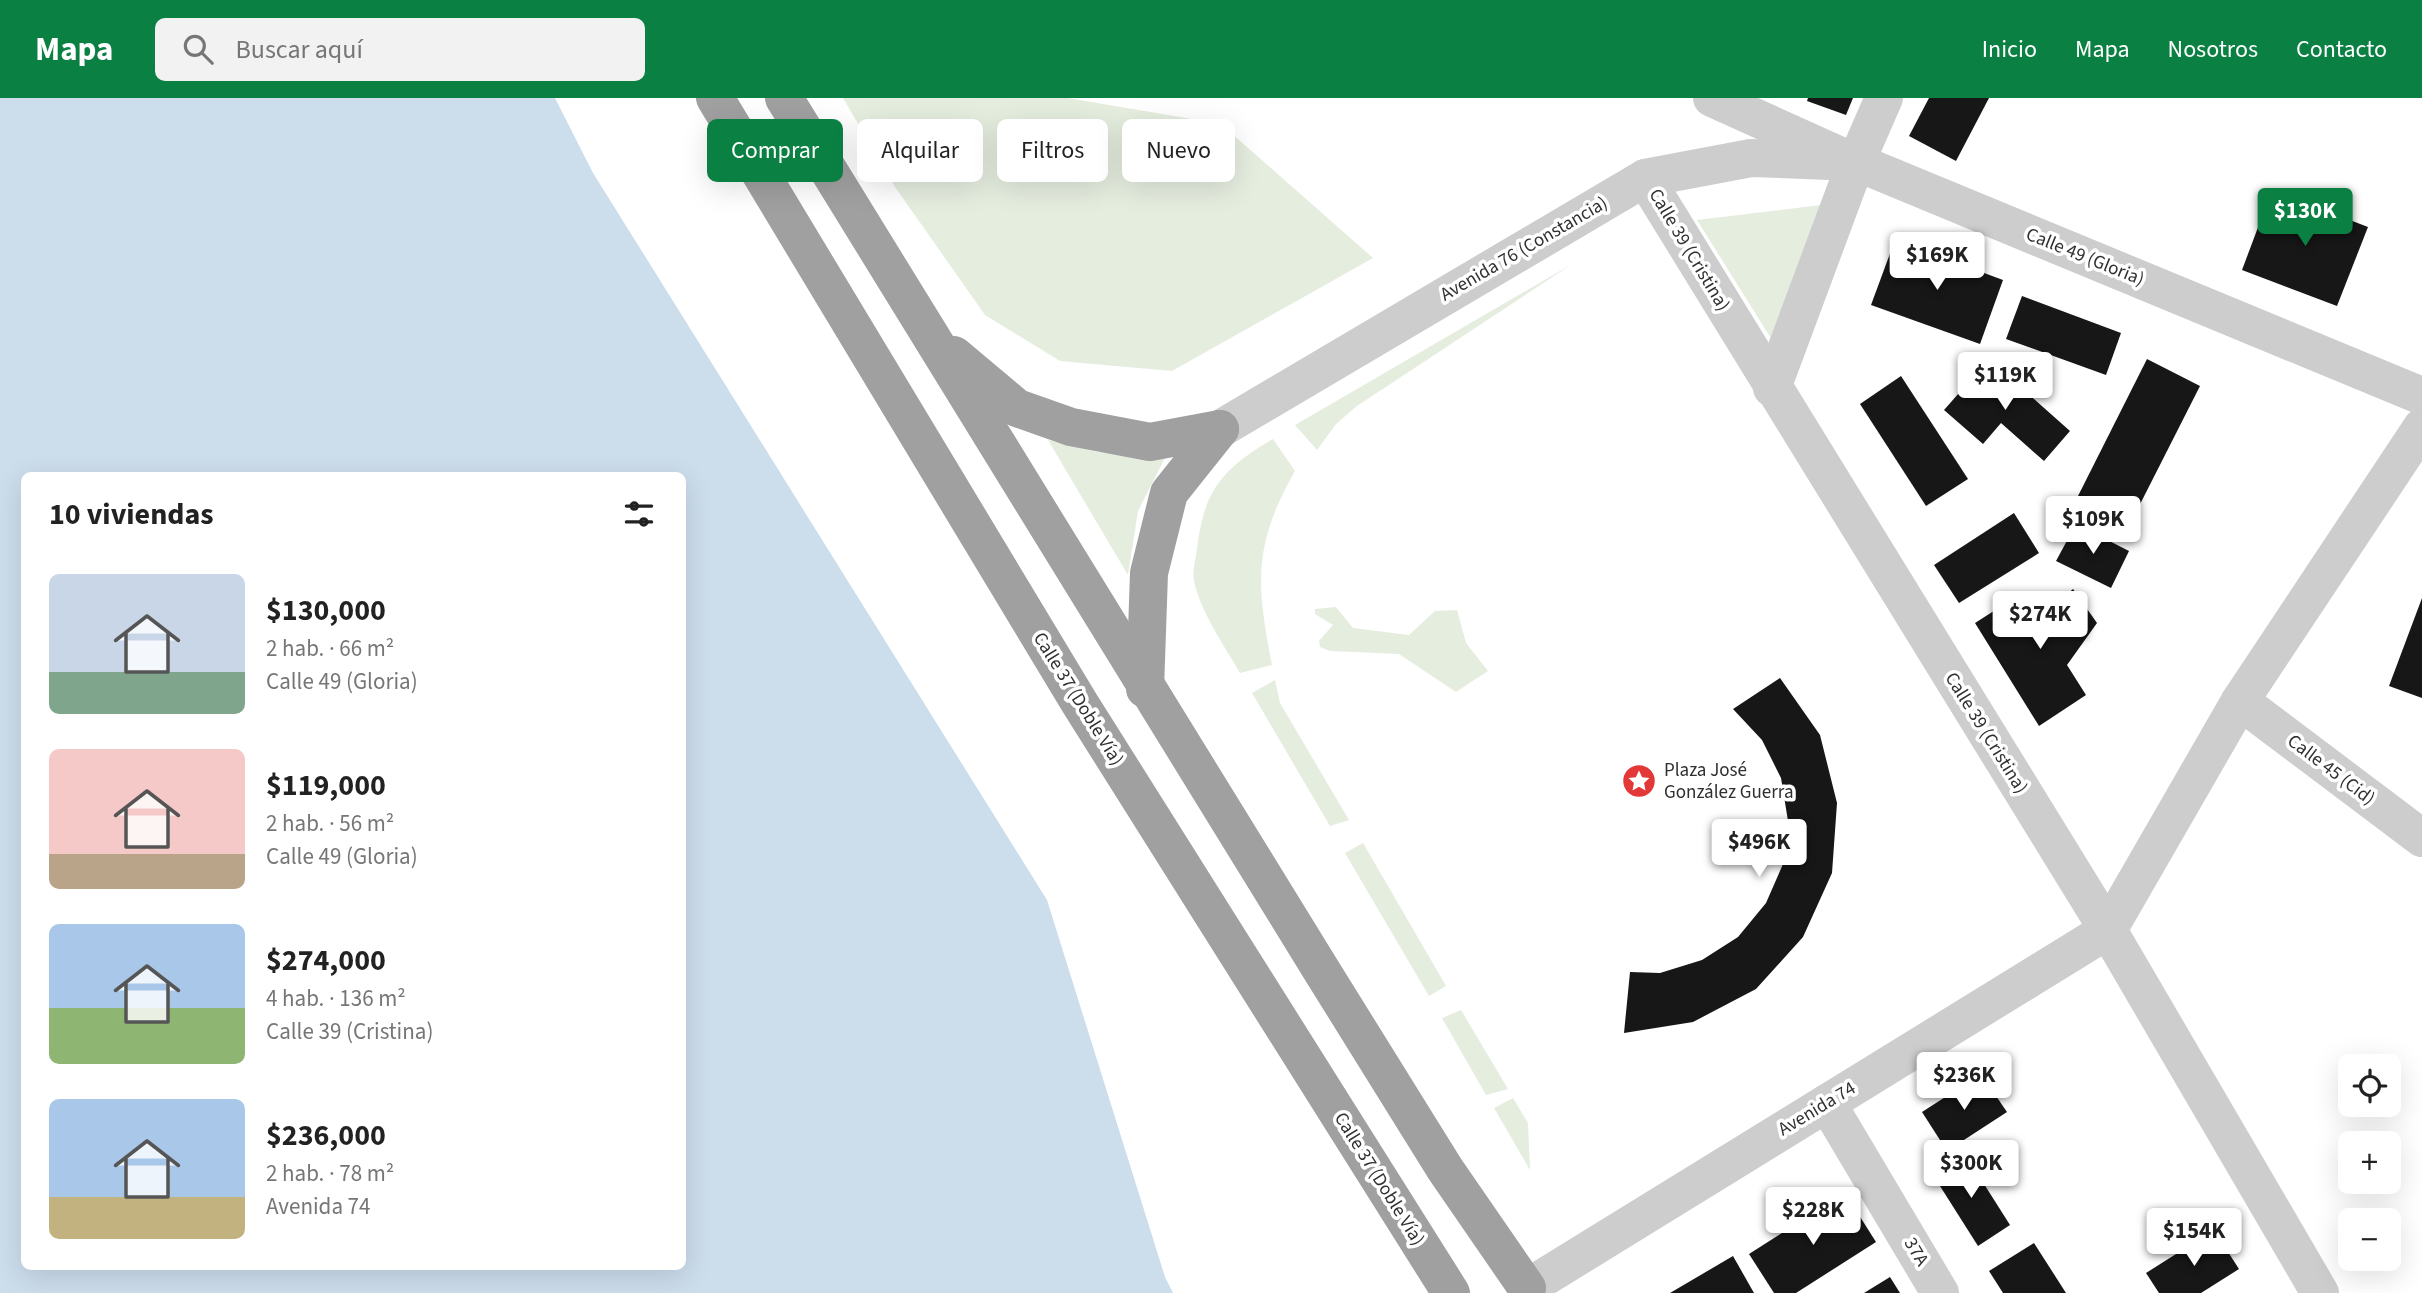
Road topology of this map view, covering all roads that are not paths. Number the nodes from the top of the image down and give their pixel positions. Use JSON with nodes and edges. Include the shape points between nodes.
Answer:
{"nodes":[{"id":1,"x":715,"y":98,"type":"edge"},
{"id":2,"x":784,"y":98,"type":"edge"},
{"id":3,"x":1712,"y":98,"type":"edge"},
{"id":4,"x":1884,"y":98,"type":"edge"},
{"id":5,"x":1856,"y":162,"type":"junction"},
{"id":6,"x":1645,"y":178,"type":"junction"},
{"id":7,"x":928,"y":334,"type":"junction"},
{"id":8,"x":1772,"y":388,"type":"junction"},
{"id":9,"x":2422,"y":396,"type":"edge"},
{"id":10,"x":2422,"y":427,"type":"edge"},
{"id":11,"x":1220,"y":429,"type":"junction"},
{"id":12,"x":1145,"y":688,"type":"junction"},
{"id":13,"x":2240,"y":701,"type":"junction"},
{"id":14,"x":2422,"y":838,"type":"edge"},
{"id":15,"x":2108,"y":930,"type":"junction"},
{"id":16,"x":1827,"y":1103,"type":"junction"},
{"id":17,"x":1527,"y":1288,"type":"joint"},
{"id":18,"x":1451,"y":1293,"type":"edge"},
{"id":19,"x":1940,"y":1293,"type":"edge"},
{"id":20,"x":2319,"y":1293,"type":"edge"}],
"edges":[{"from":1,"to":18,"type":"highway","name":"Calle 37 (Doble Vía)","via":[[1079,702]]},
{"from":2,"to":7,"type":"highway"},
{"from":3,"to":5,"type":"street","name":"Calle 49 (Gloria)"},
{"from":4,"to":5,"type":"street"},
{"from":5,"to":6,"type":"street","name":"Avenida 76 (Constancia)","via":[[1751,158]]},
{"from":5,"to":8,"type":"street"},
{"from":5,"to":9,"type":"street","name":"Calle 49 (Gloria)"},
{"from":6,"to":8,"type":"street","name":"Calle 39 (Cristina)"},
{"from":6,"to":11,"type":"street","name":"Avenida 76 (Constancia)"},
{"from":7,"to":11,"type":"highway","via":[[1017,408],[1072,427],[1150,442]]},
{"from":7,"to":12,"type":"highway"},
{"from":8,"to":15,"type":"street","name":"Calle 39 (Cristina)"},
{"from":10,"to":13,"type":"street"},
{"from":11,"to":12,"type":"highway","via":[[1169,493],[1149,573]]},
{"from":12,"to":17,"type":"highway","via":[[1445,1169]]},
{"from":13,"to":14,"type":"street","name":"Calle 45 (Cid)"},
{"from":13,"to":15,"type":"street"},
{"from":15,"to":16,"type":"street","name":"Avenida 74"},
{"from":15,"to":20,"type":"street","name":"Calle 39 (Cristina)"},
{"from":16,"to":17,"type":"street","name":"Avenida 74"},
{"from":16,"to":19,"type":"street","name":"37A"}]}
